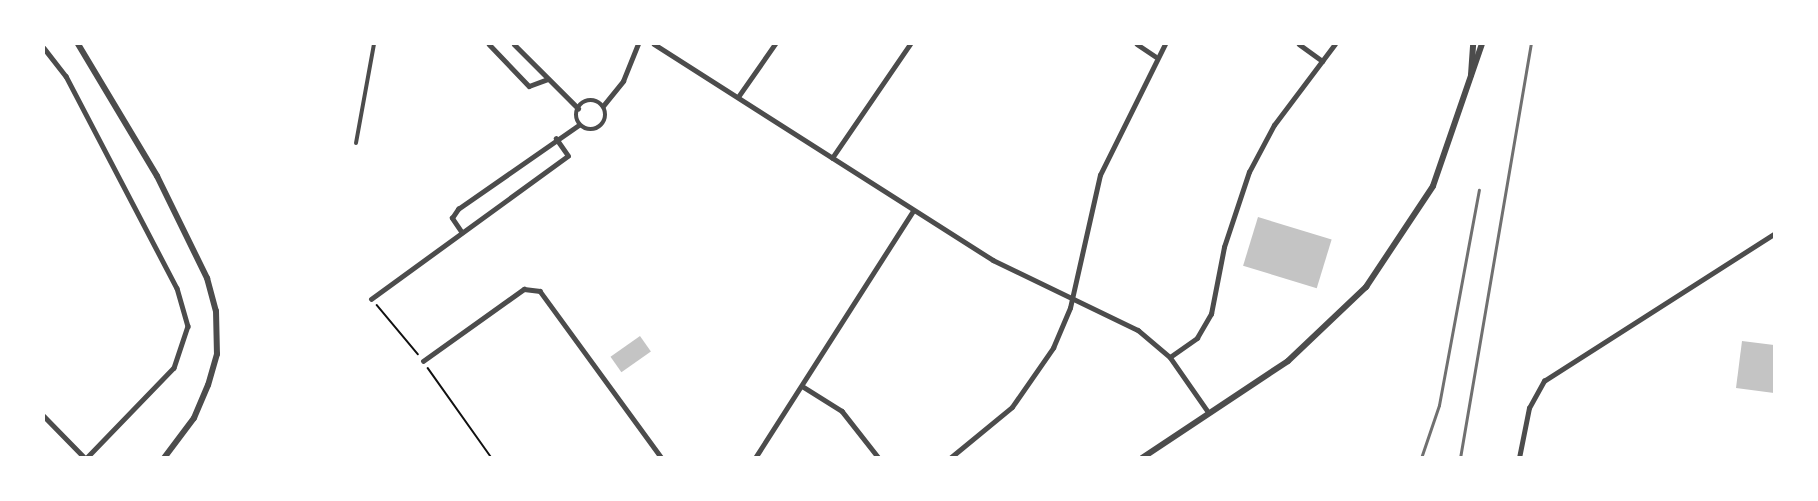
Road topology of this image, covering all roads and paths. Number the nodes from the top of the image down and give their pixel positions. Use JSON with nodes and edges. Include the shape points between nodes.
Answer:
{"nodes":[{"id":1,"x":78,"y":44,"type":"edge"},
{"id":2,"x":374,"y":44,"type":"edge"},
{"id":3,"x":489,"y":44,"type":"edge"},
{"id":4,"x":514,"y":44,"type":"edge"},
{"id":5,"x":638,"y":44,"type":"edge"},
{"id":6,"x":654,"y":44,"type":"edge"},
{"id":7,"x":775,"y":44,"type":"edge"},
{"id":8,"x":910,"y":44,"type":"edge"},
{"id":9,"x":1137,"y":44,"type":"edge"},
{"id":10,"x":1165,"y":44,"type":"edge"},
{"id":11,"x":1299,"y":44,"type":"edge"},
{"id":12,"x":1335,"y":44,"type":"edge"},
{"id":13,"x":1473,"y":44,"type":"edge"},
{"id":14,"x":1482,"y":44,"type":"edge"},
{"id":15,"x":44,"y":48,"type":"edge"},
{"id":16,"x":1155,"y":56,"type":"junction"},
{"id":17,"x":1322,"y":61,"type":"junction"},
{"id":18,"x":1471,"y":75,"type":"junction"},
{"id":19,"x":548,"y":79,"type":"junction"},
{"id":20,"x":738,"y":97,"type":"junction"},
{"id":21,"x":603,"y":106,"type":"junction"},
{"id":22,"x":578,"y":108,"type":"junction"},
{"id":23,"x":579,"y":124,"type":"junction"},
{"id":24,"x":556,"y":139,"type":"junction"},
{"id":25,"x":356,"y":143,"type":"dead end"},
{"id":26,"x":832,"y":158,"type":"junction"},
{"id":27,"x":913,"y":210,"type":"junction"},
{"id":28,"x":462,"y":233,"type":"junction"},
{"id":29,"x":1774,"y":234,"type":"edge"},
{"id":30,"x":1073,"y":296,"type":"junction"},
{"id":31,"x":371,"y":299,"type":"joint"},
{"id":32,"x":1170,"y":357,"type":"junction"},
{"id":33,"x":423,"y":361,"type":"junction"},
{"id":34,"x":802,"y":386,"type":"junction"},
{"id":35,"x":1209,"y":413,"type":"junction"},
{"id":36,"x":44,"y":416,"type":"edge"},
{"id":37,"x":86,"y":458,"type":"edge"},
{"id":38,"x":164,"y":458,"type":"edge"},
{"id":39,"x":492,"y":458,"type":"edge"},
{"id":40,"x":662,"y":458,"type":"edge"},
{"id":41,"x":755,"y":458,"type":"edge"},
{"id":42,"x":879,"y":458,"type":"edge"},
{"id":43,"x":950,"y":458,"type":"edge"},
{"id":44,"x":1142,"y":458,"type":"edge"},
{"id":45,"x":1519,"y":458,"type":"edge"}],
"edges":[{"from":1,"to":38,"type":"street","via":[[122,109],[161,183],[207,278],[216,310],[217,354],[208,386],[194,418]]},
{"from":2,"to":25,"type":"street"},
{"from":3,"to":19,"type":"street","via":[[529,86]]},
{"from":4,"to":19,"type":"street"},
{"from":5,"to":21,"type":"street","via":[[623,81]]},
{"from":6,"to":20,"type":"street"},
{"from":7,"to":20,"type":"street"},
{"from":8,"to":26,"type":"street"},
{"from":9,"to":16,"type":"street"},
{"from":10,"to":16,"type":"street"},
{"from":11,"to":17,"type":"street"},
{"from":12,"to":17,"type":"street"},
{"from":13,"to":18,"type":"street"},
{"from":14,"to":18,"type":"street"},
{"from":15,"to":37,"type":"street","via":[[66,76],[182,299],[186,339],[166,376]]},
{"from":16,"to":30,"type":"street","via":[[1100,174]]},
{"from":17,"to":32,"type":"street","via":[[1274,125],[1249,172],[1205,327]]},
{"from":18,"to":35,"type":"street","via":[[1433,186],[1382,266],[1315,339]]},
{"from":19,"to":22,"type":"street"},
{"from":20,"to":26,"type":"street"},
{"from":21,"to":22,"type":"street","via":[[590,100]]},
{"from":21,"to":23,"type":"street","via":[[602,126],[593,130]]},
{"from":22,"to":23,"type":"street"},
{"from":23,"to":24,"type":"street"},
{"from":24,"to":28,"type":"street","via":[[458,208],[452,218]]},
{"from":24,"to":28,"type":"street","via":[[568,156]]},
{"from":26,"to":27,"type":"street"},
{"from":27,"to":30,"type":"street","via":[[993,260]]},
{"from":27,"to":34,"type":"street"},
{"from":28,"to":31,"type":"street"},
{"from":29,"to":45,"type":"street","via":[[1544,381],[1529,408]]},
{"from":30,"to":32,"type":"street","via":[[1138,330]]},
{"from":30,"to":43,"type":"street","via":[[1033,381],[994,424]]},
{"from":31,"to":33,"type":"path"},
{"from":32,"to":35,"type":"street"},
{"from":33,"to":39,"type":"path"},
{"from":33,"to":40,"type":"street","via":[[524,289],[540,291]]},
{"from":34,"to":41,"type":"street"},
{"from":34,"to":42,"type":"street","via":[[842,411]]},
{"from":35,"to":44,"type":"street"},
{"from":36,"to":37,"type":"street"}]}
